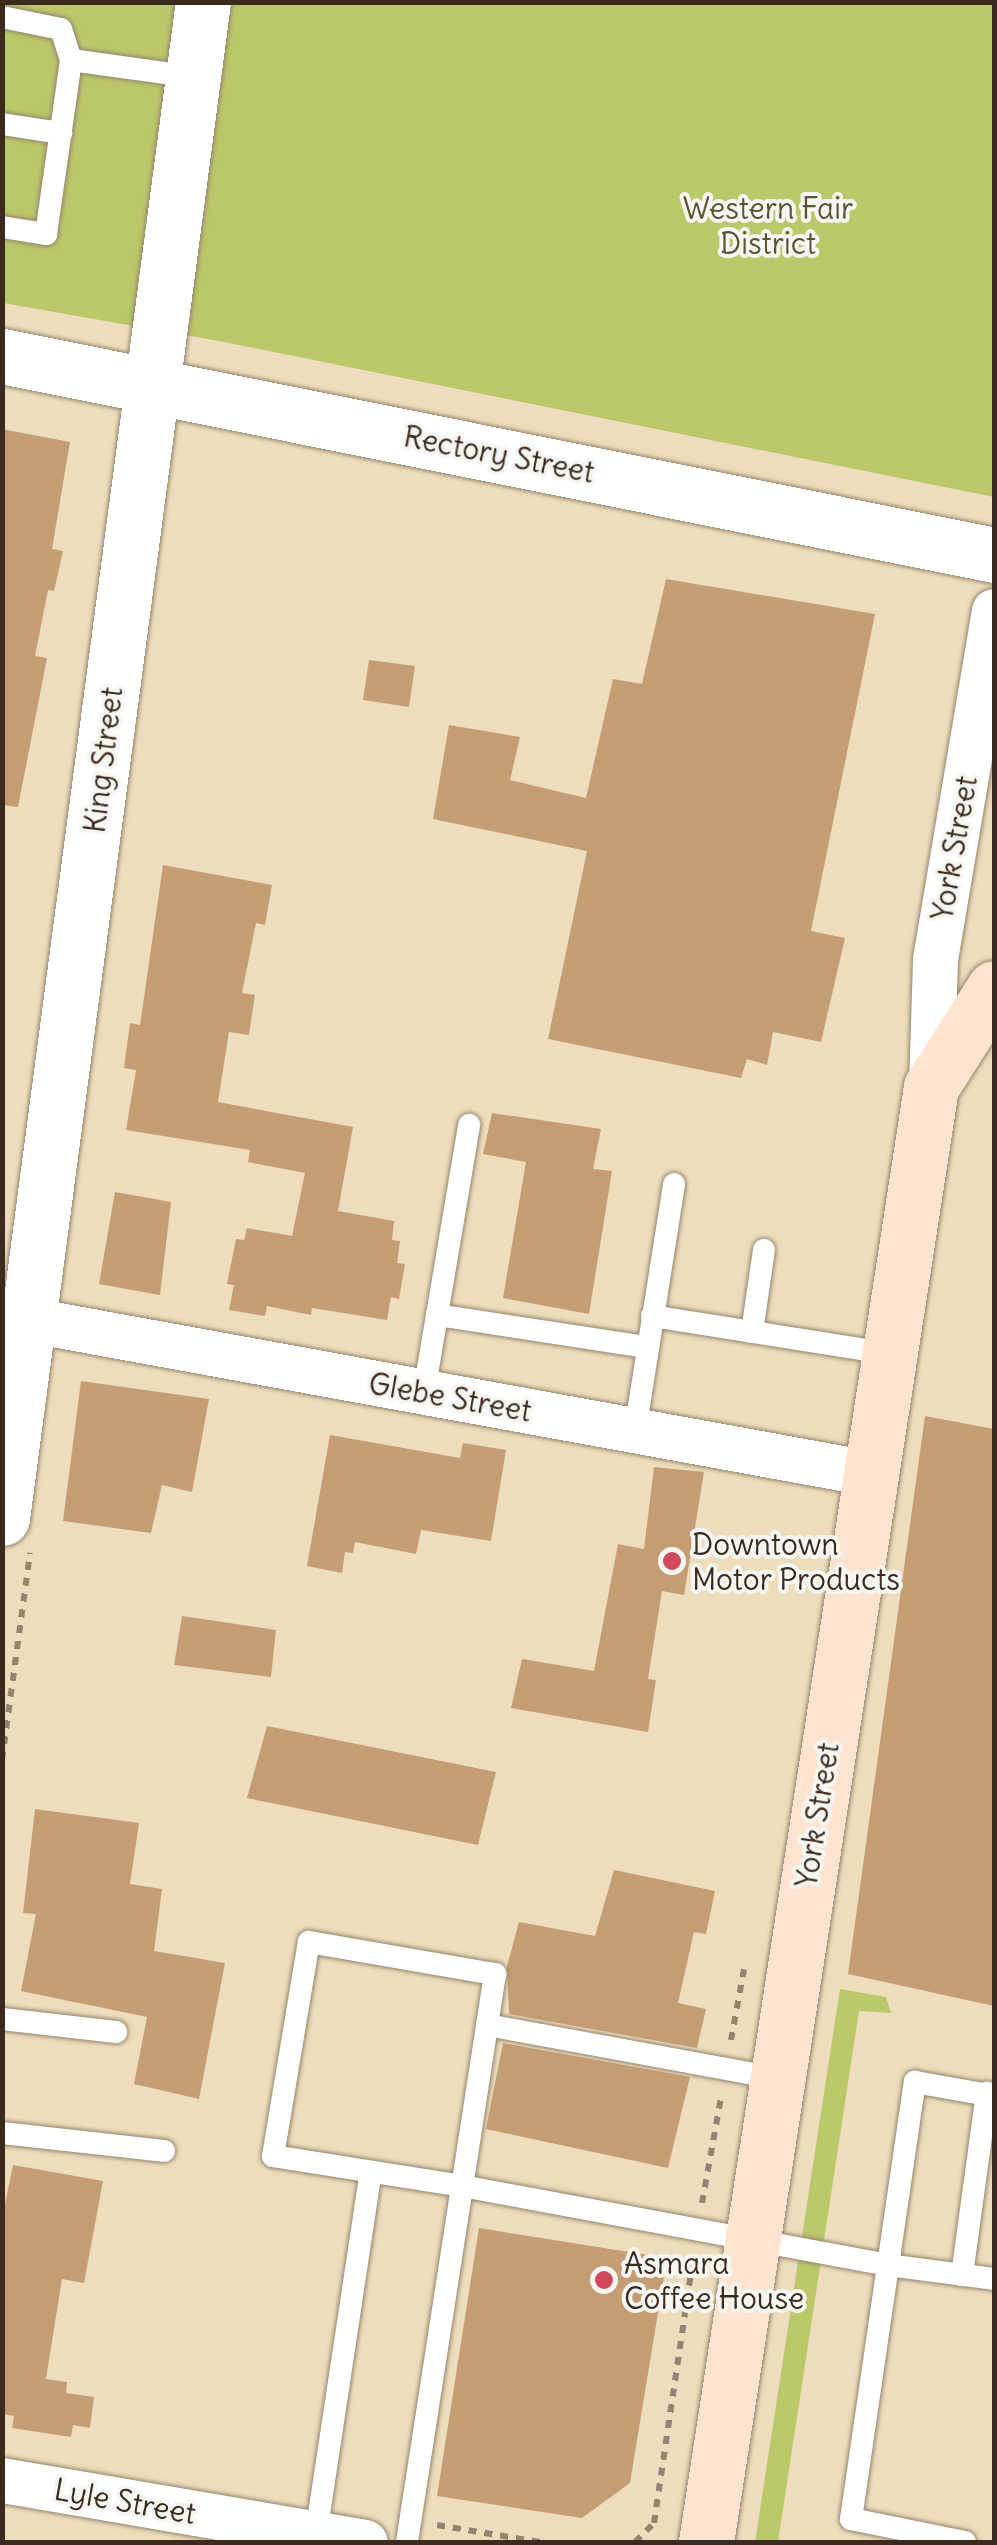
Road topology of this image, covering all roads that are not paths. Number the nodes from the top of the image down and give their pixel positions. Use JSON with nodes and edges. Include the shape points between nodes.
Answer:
{"nodes":[{"id":1,"x":203,"y":2,"type":"edge"},
{"id":2,"x":2,"y":17,"type":"edge"},
{"id":3,"x":72,"y":60,"type":"junction"},
{"id":4,"x":194,"y":78,"type":"junction"},
{"id":5,"x":2,"y":124,"type":"edge"},
{"id":6,"x":61,"y":133,"type":"junction"},
{"id":7,"x":2,"y":227,"type":"edge"},
{"id":8,"x":2,"y":356,"type":"edge"},
{"id":9,"x":152,"y":384,"type":"junction"},
{"id":10,"x":994,"y":555,"type":"edge"},
{"id":11,"x":994,"y":611,"type":"edge"},
{"id":12,"x":994,"y":988,"type":"edge"},
{"id":13,"x":931,"y":1087,"type":"junction"},
{"id":14,"x":468,"y":1125,"type":"dead end"},
{"id":15,"x":674,"y":1184,"type":"dead end"},
{"id":16,"x":764,"y":1250,"type":"dead end"},
{"id":17,"x":437,"y":1314,"type":"junction"},
{"id":18,"x":652,"y":1316,"type":"junction"},
{"id":19,"x":31,"y":1320,"type":"junction"},
{"id":20,"x":752,"y":1332,"type":"junction"},
{"id":21,"x":647,"y":1347,"type":"junction"},
{"id":22,"x":892,"y":1354,"type":"junction"},
{"id":23,"x":424,"y":1392,"type":"junction"},
{"id":24,"x":635,"y":1430,"type":"junction"},
{"id":25,"x":8,"y":1442,"type":"edge"},
{"id":26,"x":870,"y":1473,"type":"junction"},
{"id":27,"x":18,"y":1528,"type":"edge"},
{"id":28,"x":2,"y":2019,"type":"edge"},
{"id":29,"x":486,"y":2025,"type":"junction"},
{"id":30,"x":116,"y":2032,"type":"dead end"},
{"id":31,"x":751,"y":2073,"type":"junction"},
{"id":32,"x":991,"y":2095,"type":"edge"},
{"id":33,"x":2,"y":2133,"type":"edge"},
{"id":34,"x":164,"y":2151,"type":"dead end"},
{"id":35,"x":372,"y":2172,"type":"junction"},
{"id":36,"x":462,"y":2186,"type":"junction"},
{"id":37,"x":752,"y":2240,"type":"junction"},
{"id":38,"x":888,"y":2265,"type":"junction"},
{"id":39,"x":962,"y":2275,"type":"junction"},
{"id":40,"x":994,"y":2279,"type":"edge"},
{"id":41,"x":2,"y":2480,"type":"edge"},
{"id":42,"x":316,"y":2534,"type":"junction"},
{"id":43,"x":365,"y":2542,"type":"edge"},
{"id":44,"x":407,"y":2542,"type":"edge"},
{"id":45,"x":706,"y":2542,"type":"edge"},
{"id":46,"x":965,"y":2542,"type":"edge"}],
"edges":[{"from":1,"to":4,"type":"street","name":"King Street"},
{"from":2,"to":3,"type":"lane","via":[[61,29]]},
{"from":3,"to":4,"type":"lane"},
{"from":3,"to":6,"type":"lane"},
{"from":4,"to":9,"type":"street","name":"King Street"},
{"from":5,"to":6,"type":"lane"},
{"from":6,"to":7,"type":"lane","via":[[46,234]]},
{"from":8,"to":9,"type":"street","name":"Rectory Street"},
{"from":9,"to":10,"type":"street","name":"Rectory Street"},
{"from":9,"to":19,"type":"street","name":"King Street"},
{"from":11,"to":13,"type":"street","name":"York Street","via":[[934,959]]},
{"from":12,"to":13,"type":"main road","name":"York Street"},
{"from":13,"to":22,"type":"main road","name":"York Street"},
{"from":14,"to":17,"type":"lane"},
{"from":15,"to":18,"type":"lane"},
{"from":16,"to":20,"type":"lane"},
{"from":17,"to":21,"type":"lane"},
{"from":17,"to":23,"type":"lane"},
{"from":18,"to":20,"type":"lane"},
{"from":18,"to":21,"type":"lane"},
{"from":19,"to":23,"type":"street","name":"Glebe Street"},
{"from":19,"to":25,"type":"street","name":"King Street"},
{"from":20,"to":22,"type":"lane"},
{"from":21,"to":24,"type":"lane"},
{"from":22,"to":26,"type":"main road","name":"York Street"},
{"from":23,"to":24,"type":"street","name":"Glebe Street"},
{"from":24,"to":26,"type":"street","name":"Glebe Street"},
{"from":25,"to":27,"type":"street","name":"King Street"},
{"from":26,"to":31,"type":"main road","name":"York Street"},
{"from":28,"to":30,"type":"lane"},
{"from":29,"to":31,"type":"lane"},
{"from":29,"to":35,"type":"lane","via":[[495,1974],[309,1942],[272,2156]]},
{"from":29,"to":36,"type":"lane"},
{"from":31,"to":37,"type":"main road","name":"York Street"},
{"from":32,"to":38,"type":"lane","via":[[916,2082]]},
{"from":32,"to":39,"type":"lane"},
{"from":33,"to":34,"type":"lane"},
{"from":35,"to":36,"type":"lane"},
{"from":35,"to":42,"type":"lane"},
{"from":36,"to":37,"type":"lane"},
{"from":36,"to":44,"type":"lane"},
{"from":37,"to":38,"type":"lane"},
{"from":37,"to":45,"type":"main road","name":"York Street"},
{"from":38,"to":39,"type":"lane"},
{"from":38,"to":46,"type":"lane","via":[[851,2519]]},
{"from":39,"to":40,"type":"lane"},
{"from":41,"to":42,"type":"street","name":"Lyle Street"},
{"from":42,"to":43,"type":"street","name":"Lyle Street"}]}
